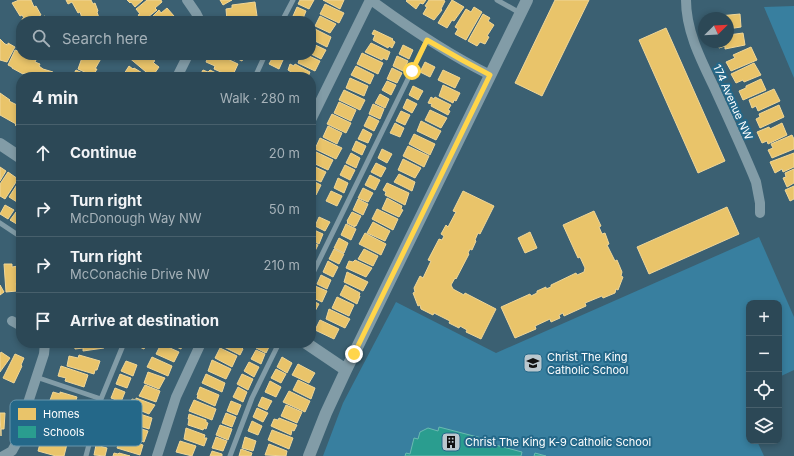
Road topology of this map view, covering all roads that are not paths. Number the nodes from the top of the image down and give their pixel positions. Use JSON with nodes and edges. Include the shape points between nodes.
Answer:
{"nodes":[{"id":1,"x":187,"y":0,"type":"edge"},
{"id":2,"x":293,"y":0,"type":"edge"},
{"id":3,"x":370,"y":0,"type":"edge"},
{"id":4,"x":497,"y":0,"type":"edge"},
{"id":5,"x":527,"y":0,"type":"edge"},
{"id":6,"x":686,"y":0,"type":"edge"},
{"id":7,"x":521,"y":13,"type":"junction"},
{"id":8,"x":198,"y":16,"type":"edge"},
{"id":9,"x":285,"y":16,"type":"edge"},
{"id":10,"x":427,"y":40,"type":"junction"},
{"id":11,"x":186,"y":60,"type":"edge"},
{"id":12,"x":262,"y":60,"type":"edge"},
{"id":13,"x":180,"y":72,"type":"edge"},
{"id":14,"x":256,"y":72,"type":"edge"},
{"id":15,"x":490,"y":75,"type":"junction"},
{"id":16,"x":316,"y":110,"type":"edge"},
{"id":17,"x":0,"y":144,"type":"edge"},
{"id":18,"x":16,"y":155,"type":"edge"},
{"id":19,"x":760,"y":213,"type":"dead end"},
{"id":20,"x":0,"y":223,"type":"edge"},
{"id":21,"x":16,"y":233,"type":"edge"},
{"id":22,"x":316,"y":267,"type":"edge"},
{"id":23,"x":45,"y":348,"type":"edge"},
{"id":24,"x":122,"y":348,"type":"edge"},
{"id":25,"x":199,"y":348,"type":"edge"},
{"id":26,"x":277,"y":348,"type":"edge"},
{"id":27,"x":313,"y":348,"type":"edge"},
{"id":28,"x":346,"y":370,"type":"junction"},
{"id":29,"x":36,"y":377,"type":"junction"},
{"id":30,"x":101,"y":399,"type":"joint"},
{"id":31,"x":29,"y":400,"type":"edge"},
{"id":32,"x":15,"y":446,"type":"edge"},
{"id":33,"x":89,"y":446,"type":"edge"},
{"id":34,"x":3,"y":456,"type":"edge"},
{"id":35,"x":86,"y":456,"type":"edge"},
{"id":36,"x":157,"y":456,"type":"edge"},
{"id":37,"x":230,"y":456,"type":"edge"},
{"id":38,"x":308,"y":456,"type":"edge"}],
"edges":[{"from":1,"to":8,"type":"street"},
{"from":2,"to":9,"type":"lane"},
{"from":3,"to":10,"type":"street"},
{"from":3,"to":16,"type":"street"},
{"from":4,"to":7,"type":"lane"},
{"from":5,"to":7,"type":"street"},
{"from":6,"to":19,"type":"street","name":"174 Avenue NW","via":[[687,19],[692,35],[756,182]]},
{"from":7,"to":15,"type":"street"},
{"from":10,"to":15,"type":"street"},
{"from":10,"to":22,"type":"lane"},
{"from":11,"to":13,"type":"street"},
{"from":12,"to":14,"type":"lane"},
{"from":15,"to":28,"type":"street"},
{"from":17,"to":18,"type":"street"},
{"from":20,"to":21,"type":"lane"},
{"from":23,"to":29,"type":"street"},
{"from":24,"to":30,"type":"lane"},
{"from":25,"to":36,"type":"street","via":[[176,397]]},
{"from":26,"to":37,"type":"lane","via":[[252,398]]},
{"from":27,"to":28,"type":"street"},
{"from":28,"to":38,"type":"street"},
{"from":29,"to":30,"type":"lane"},
{"from":29,"to":31,"type":"street"},
{"from":32,"to":34,"type":"street"},
{"from":33,"to":35,"type":"lane"}]}
